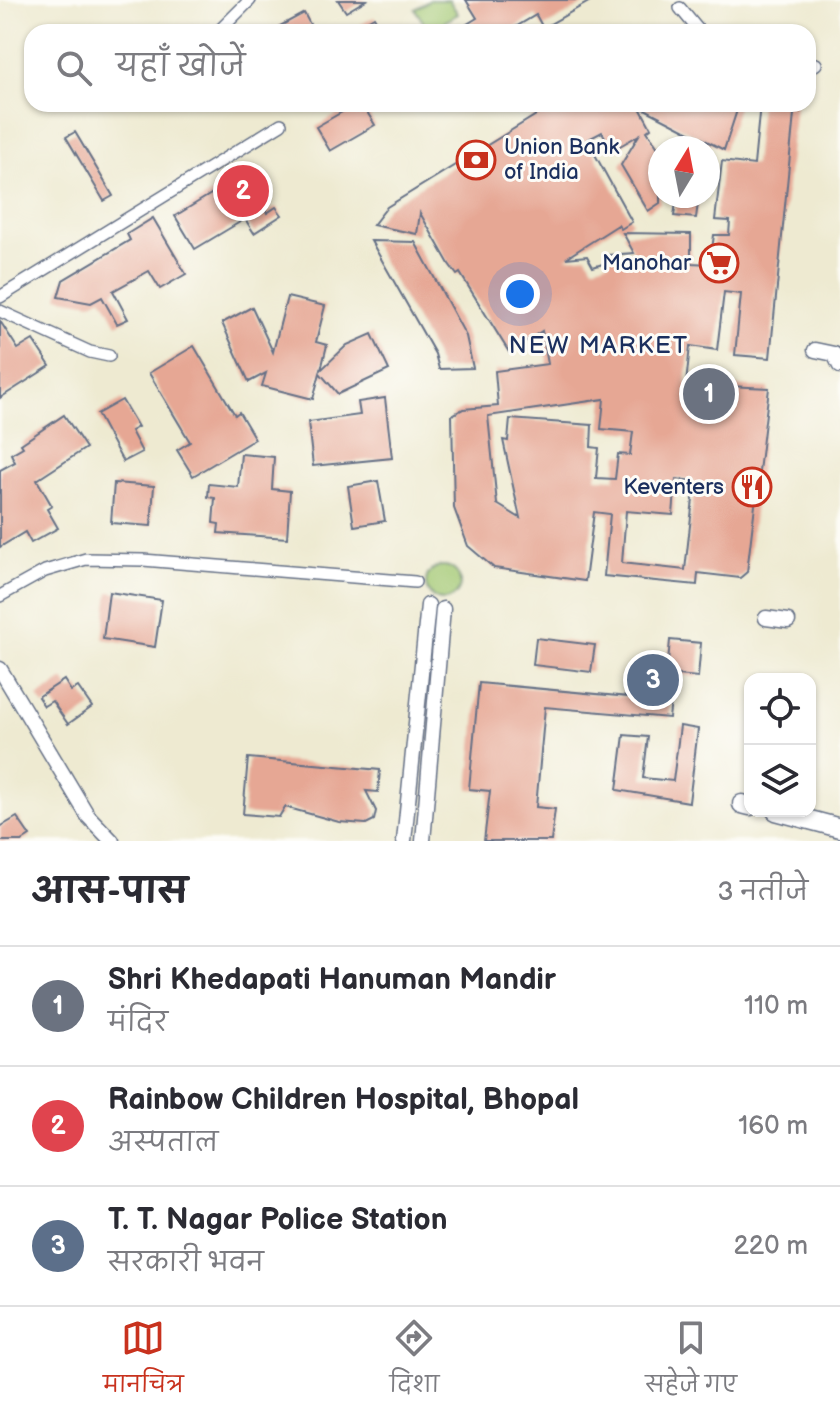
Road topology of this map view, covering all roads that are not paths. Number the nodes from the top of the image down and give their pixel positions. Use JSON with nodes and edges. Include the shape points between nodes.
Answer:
{"nodes":[{"id":1,"x":250,"y":0,"type":"edge"},
{"id":2,"x":680,"y":8,"type":"dead end"},
{"id":3,"x":226,"y":24,"type":"edge"},
{"id":4,"x":693,"y":24,"type":"edge"},
{"id":5,"x":281,"y":124,"type":"dead end"},
{"id":6,"x":0,"y":297,"type":"edge"},
{"id":7,"x":0,"y":311,"type":"edge"},
{"id":8,"x":815,"y":350,"type":"dead end"},
{"id":9,"x":109,"y":356,"type":"dead end"},
{"id":10,"x":838,"y":357,"type":"edge"},
{"id":11,"x":415,"y":582,"type":"dead end"},
{"id":12,"x":0,"y":596,"type":"edge"},
{"id":13,"x":428,"y":605,"type":"dead end"},
{"id":14,"x":443,"y":609,"type":"dead end"},
{"id":15,"x":766,"y":618,"type":"dead end"},
{"id":16,"x":788,"y":621,"type":"dead end"},
{"id":17,"x":0,"y":669,"type":"edge"},
{"id":18,"x":816,"y":814,"type":"edge"},
{"id":19,"x":798,"y":817,"type":"edge"},
{"id":20,"x":836,"y":827,"type":"edge"},
{"id":21,"x":112,"y":841,"type":"edge"},
{"id":22,"x":404,"y":841,"type":"edge"},
{"id":23,"x":423,"y":841,"type":"edge"}],
"edges":[{"from":1,"to":3,"type":"street"},
{"from":2,"to":4,"type":"street"},
{"from":5,"to":6,"type":"street"},
{"from":7,"to":9,"type":"street"},
{"from":8,"to":10,"type":"street"},
{"from":11,"to":12,"type":"street","via":[[86,559],[45,571]]},
{"from":13,"to":22,"type":"street"},
{"from":14,"to":23,"type":"street"},
{"from":15,"to":16,"type":"street"},
{"from":17,"to":21,"type":"street","via":[[88,816]]},
{"from":18,"to":20,"type":"main road"},
{"from":19,"to":20,"type":"main road"}]}
